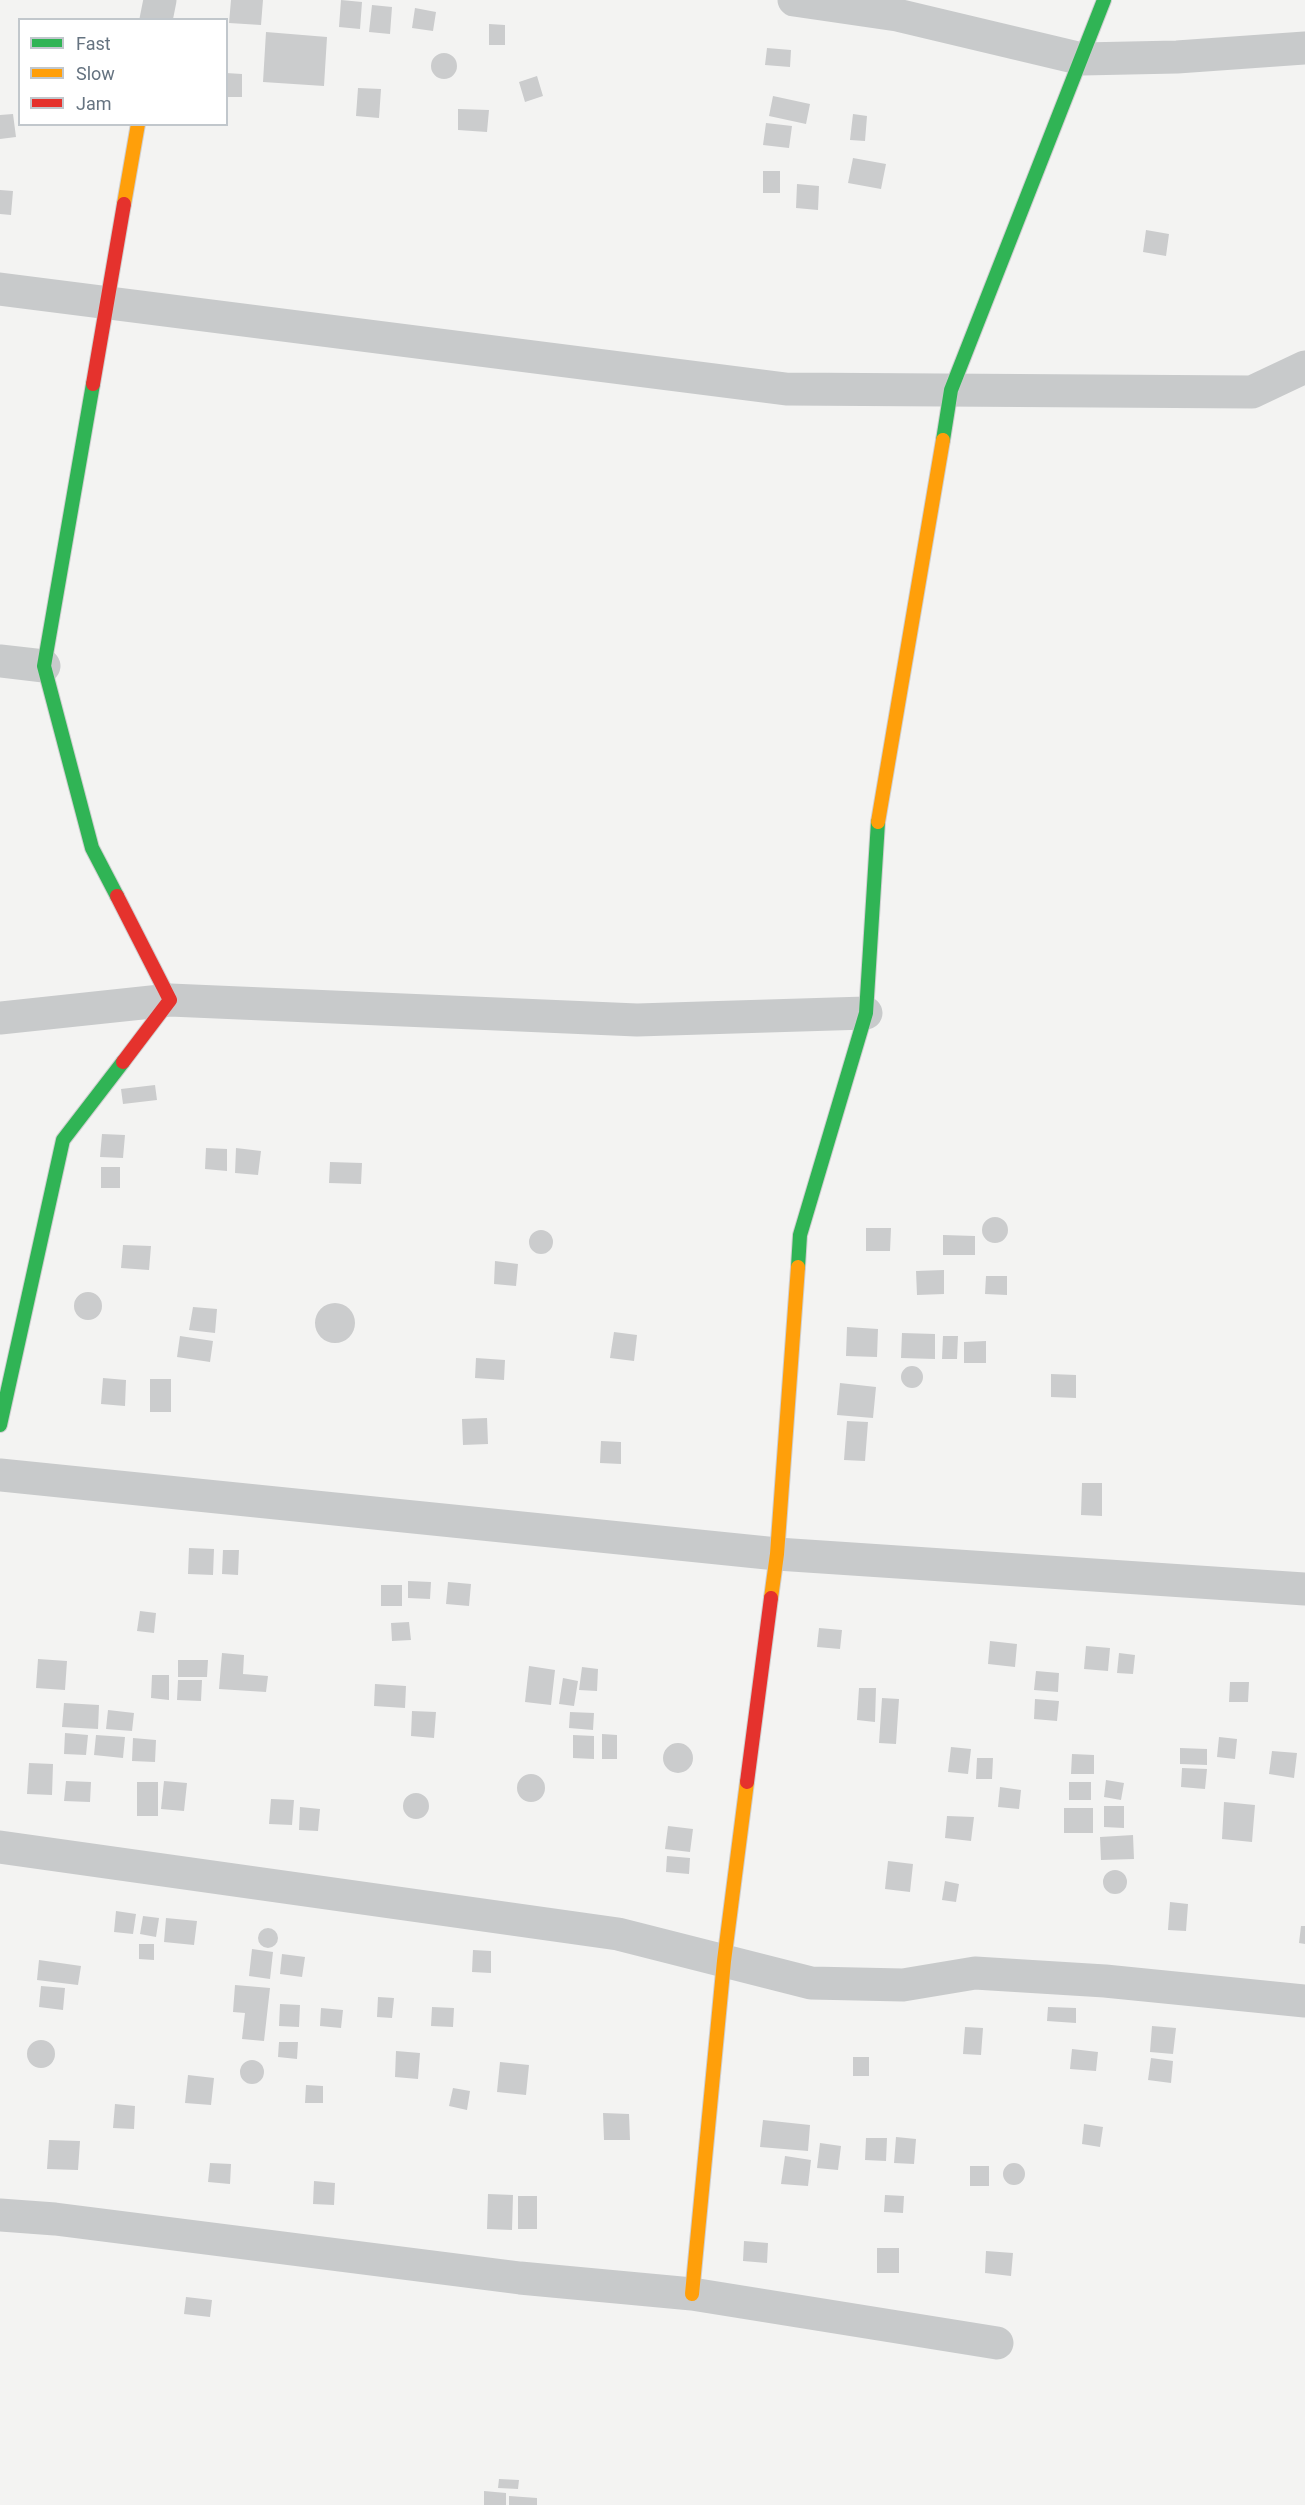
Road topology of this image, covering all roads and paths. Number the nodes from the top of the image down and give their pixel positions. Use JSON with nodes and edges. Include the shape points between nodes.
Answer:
{"nodes":[{"id":1,"x":160,"y":0,"type":"edge"},
{"id":2,"x":794,"y":0,"type":"edge"},
{"id":3,"x":1104,"y":0,"type":"edge"},
{"id":4,"x":156,"y":18,"type":"edge"},
{"id":5,"x":1305,"y":48,"type":"edge"},
{"id":6,"x":1082,"y":59,"type":"junction"},
{"id":7,"x":138,"y":126,"type":"edge"},
{"id":8,"x":0,"y":289,"type":"edge"},
{"id":9,"x":107,"y":303,"type":"junction"},
{"id":10,"x":1305,"y":367,"type":"edge"},
{"id":11,"x":951,"y":390,"type":"junction"},
{"id":12,"x":0,"y":661,"type":"edge"},
{"id":13,"x":44,"y":666,"type":"junction"},
{"id":14,"x":170,"y":1000,"type":"junction"},
{"id":15,"x":866,"y":1013,"type":"junction"},
{"id":16,"x":0,"y":1018,"type":"edge"},
{"id":17,"x":0,"y":1425,"type":"edge"},
{"id":18,"x":0,"y":1475,"type":"edge"},
{"id":19,"x":777,"y":1554,"type":"junction"},
{"id":20,"x":1305,"y":1588,"type":"edge"},
{"id":21,"x":0,"y":1846,"type":"edge"},
{"id":22,"x":724,"y":1961,"type":"junction"},
{"id":23,"x":1305,"y":2001,"type":"edge"},
{"id":24,"x":0,"y":2215,"type":"edge"},
{"id":25,"x":692,"y":2294,"type":"junction"},
{"id":26,"x":997,"y":2343,"type":"dead end"}],
"edges":[{"from":1,"to":4,"type":"street"},
{"from":2,"to":6,"type":"street","via":[[897,15]]},
{"from":3,"to":6,"type":"street"},
{"from":5,"to":6,"type":"street"},
{"from":6,"to":11,"type":"street"},
{"from":7,"to":9,"type":"street"},
{"from":8,"to":9,"type":"street"},
{"from":9,"to":11,"type":"street","via":[[786,389]]},
{"from":9,"to":13,"type":"street"},
{"from":10,"to":11,"type":"street","via":[[1252,392]]},
{"from":11,"to":15,"type":"street","via":[[878,822]]},
{"from":12,"to":13,"type":"street"},
{"from":13,"to":14,"type":"street","via":[[92,848]]},
{"from":14,"to":15,"type":"street","via":[[637,1020]]},
{"from":14,"to":16,"type":"street"},
{"from":14,"to":17,"type":"street","via":[[63,1140]]},
{"from":15,"to":19,"type":"street","via":[[800,1235]]},
{"from":18,"to":19,"type":"street"},
{"from":19,"to":20,"type":"street"},
{"from":19,"to":22,"type":"street"},
{"from":21,"to":22,"type":"street","via":[[618,1934]]},
{"from":22,"to":23,"type":"street","via":[[811,1983],[903,1985],[975,1972]]},
{"from":22,"to":25,"type":"street"},
{"from":24,"to":25,"type":"street","via":[[520,2278]]},
{"from":25,"to":26,"type":"street"}]}
